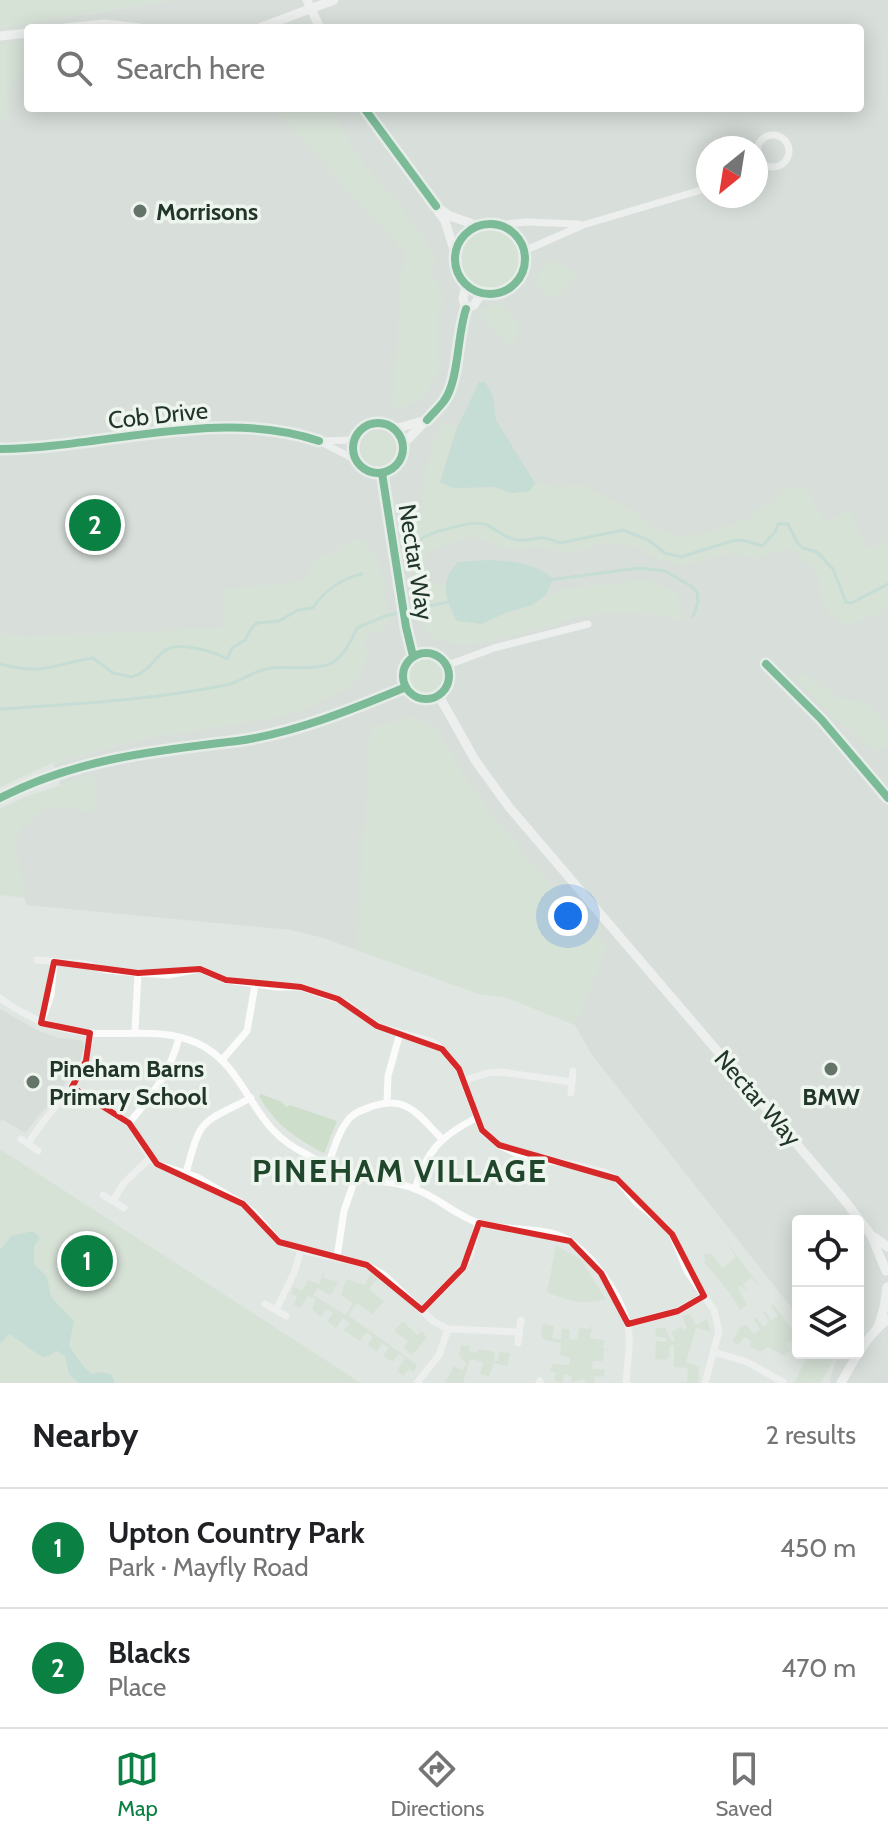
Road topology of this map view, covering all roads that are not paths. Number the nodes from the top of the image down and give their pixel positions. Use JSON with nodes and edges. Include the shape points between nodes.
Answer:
{"nodes":[{"id":1,"x":307,"y":0,"type":"edge"},
{"id":2,"x":334,"y":0,"type":"edge"},
{"id":3,"x":273,"y":24,"type":"edge"},
{"id":4,"x":318,"y":24,"type":"edge"},
{"id":5,"x":24,"y":33,"type":"edge"},
{"id":6,"x":0,"y":36,"type":"edge"},
{"id":7,"x":367,"y":112,"type":"edge"},
{"id":8,"x":768,"y":137,"type":"edge"},
{"id":9,"x":768,"y":166,"type":"edge"},
{"id":10,"x":696,"y":192,"type":"edge"},
{"id":11,"x":436,"y":206,"type":"junction"},
{"id":12,"x":496,"y":225,"type":"junction"},
{"id":13,"x":583,"y":225,"type":"junction"},
{"id":14,"x":479,"y":226,"type":"junction"},
{"id":15,"x":524,"y":251,"type":"junction"},
{"id":16,"x":455,"y":254,"type":"junction"},
{"id":17,"x":466,"y":284,"type":"junction"},
{"id":18,"x":482,"y":293,"type":"junction"},
{"id":19,"x":466,"y":309,"type":"junction"},
{"id":20,"x":427,"y":420,"type":"junction"},
{"id":21,"x":394,"y":429,"type":"junction"},
{"id":22,"x":354,"y":440,"type":"junction"},
{"id":23,"x":319,"y":441,"type":"junction"},
{"id":24,"x":403,"y":444,"type":"junction"},
{"id":25,"x":0,"y":449,"type":"edge"},
{"id":26,"x":356,"y":460,"type":"junction"},
{"id":27,"x":382,"y":473,"type":"junction"},
{"id":28,"x":588,"y":624,"type":"dead end"},
{"id":29,"x":413,"y":656,"type":"junction"},
{"id":30,"x":766,"y":664,"type":"dead end"},
{"id":31,"x":448,"y":665,"type":"junction"},
{"id":32,"x":406,"y":687,"type":"junction"},
{"id":33,"x":439,"y":696,"type":"junction"},
{"id":34,"x":0,"y":798,"type":"edge"},
{"id":35,"x":888,"y":798,"type":"edge"},
{"id":36,"x":37,"y":960,"type":"dead end"},
{"id":37,"x":54,"y":962,"type":"junction"},
{"id":38,"x":138,"y":973,"type":"junction"},
{"id":39,"x":255,"y":985,"type":"junction"},
{"id":40,"x":0,"y":998,"type":"edge"},
{"id":41,"x":41,"y":1023,"type":"junction"},
{"id":42,"x":135,"y":1031,"type":"junction"},
{"id":43,"x":90,"y":1033,"type":"junction"},
{"id":44,"x":400,"y":1033,"type":"junction"},
{"id":45,"x":179,"y":1038,"type":"junction"},
{"id":46,"x":222,"y":1060,"type":"junction"},
{"id":47,"x":573,"y":1071,"type":"dead end"},
{"id":48,"x":465,"y":1080,"type":"junction"},
{"id":49,"x":572,"y":1082,"type":"junction"},
{"id":50,"x":72,"y":1087,"type":"junction"},
{"id":51,"x":571,"y":1093,"type":"dead end"},
{"id":52,"x":251,"y":1098,"type":"junction"},
{"id":53,"x":387,"y":1101,"type":"junction"},
{"id":54,"x":476,"y":1118,"type":"junction"},
{"id":55,"x":129,"y":1123,"type":"junction"},
{"id":56,"x":442,"y":1139,"type":"junction"},
{"id":57,"x":38,"y":1151,"type":"dead end"},
{"id":58,"x":150,"y":1158,"type":"junction"},
{"id":59,"x":328,"y":1164,"type":"junction"},
{"id":60,"x":186,"y":1173,"type":"junction"},
{"id":61,"x":356,"y":1176,"type":"junction"},
{"id":62,"x":415,"y":1189,"type":"junction"},
{"id":63,"x":103,"y":1195,"type":"dead end"},
{"id":64,"x":113,"y":1201,"type":"junction"},
{"id":65,"x":124,"y":1208,"type":"dead end"},
{"id":66,"x":478,"y":1223,"type":"junction"},
{"id":67,"x":871,"y":1235,"type":"junction"},
{"id":68,"x":888,"y":1247,"type":"edge"},
{"id":69,"x":301,"y":1250,"type":"junction"},
{"id":70,"x":337,"y":1257,"type":"junction"},
{"id":71,"x":887,"y":1269,"type":"edge"},
{"id":72,"x":887,"y":1288,"type":"edge"},
{"id":73,"x":704,"y":1296,"type":"junction"},
{"id":74,"x":265,"y":1304,"type":"dead end"},
{"id":75,"x":276,"y":1310,"type":"junction"},
{"id":76,"x":422,"y":1310,"type":"junction"},
{"id":77,"x":286,"y":1316,"type":"dead end"},
{"id":78,"x":888,"y":1319,"type":"edge"},
{"id":79,"x":521,"y":1320,"type":"dead end"},
{"id":80,"x":628,"y":1324,"type":"junction"},
{"id":81,"x":878,"y":1327,"type":"junction"},
{"id":82,"x":448,"y":1329,"type":"junction"},
{"id":83,"x":519,"y":1332,"type":"junction"},
{"id":84,"x":518,"y":1343,"type":"dead end"},
{"id":85,"x":714,"y":1352,"type":"junction"},
{"id":86,"x":788,"y":1373,"type":"dead end"},
{"id":87,"x":783,"y":1382,"type":"edge"},
{"id":88,"x":417,"y":1383,"type":"edge"},
{"id":89,"x":626,"y":1383,"type":"edge"},
{"id":90,"x":705,"y":1383,"type":"edge"},
{"id":91,"x":841,"y":1383,"type":"edge"}],
"edges":[{"from":1,"to":4,"type":"street"},
{"from":2,"to":3,"type":"street"},
{"from":5,"to":6,"type":"street"},
{"from":7,"to":11,"type":"street"},
{"from":8,"to":9,"type":"street","via":[[785,141],[789,154],[785,163]]},
{"from":10,"to":13,"type":"street"},
{"from":11,"to":14,"type":"street"},
{"from":11,"to":16,"type":"street"},
{"from":12,"to":13,"type":"street"},
{"from":12,"to":14,"type":"street"},
{"from":12,"to":15,"type":"street","via":[[514,234]]},
{"from":13,"to":15,"type":"street"},
{"from":14,"to":16,"type":"street","via":[[463,236]]},
{"from":15,"to":18,"type":"street","via":[[524,268],[510,287]]},
{"from":16,"to":17,"type":"street"},
{"from":17,"to":18,"type":"street"},
{"from":17,"to":19,"type":"street"},
{"from":18,"to":19,"type":"street"},
{"from":19,"to":20,"type":"street","via":[[452,384],[446,400]]},
{"from":20,"to":21,"type":"street"},
{"from":20,"to":24,"type":"street"},
{"from":21,"to":22,"type":"street","via":[[373,424]]},
{"from":21,"to":24,"type":"street"},
{"from":22,"to":23,"type":"street","name":"Cob Drive"},
{"from":22,"to":26,"type":"street"},
{"from":23,"to":25,"type":"street","name":"Cob Drive","via":[[267,428],[232,428]]},
{"from":23,"to":26,"type":"street","name":"Cob Drive"},
{"from":24,"to":27,"type":"street","via":[[396,466]]},
{"from":26,"to":27,"type":"street","via":[[367,471]]},
{"from":27,"to":29,"type":"street","name":"Nectar Way"},
{"from":28,"to":31,"type":"street"},
{"from":29,"to":31,"type":"street","via":[[429,652]]},
{"from":29,"to":32,"type":"street","via":[[404,668]]},
{"from":30,"to":35,"type":"street"},
{"from":31,"to":33,"type":"street","via":[[448,686]]},
{"from":32,"to":33,"type":"street","via":[[419,698]]},
{"from":32,"to":34,"type":"street","via":[[290,730],[94,761]]},
{"from":33,"to":67,"type":"street","name":"Nectar Way","via":[[509,807]]},
{"from":36,"to":37,"type":"street"},
{"from":37,"to":38,"type":"street"},
{"from":37,"to":41,"type":"street"},
{"from":38,"to":39,"type":"street","via":[[200,969]]},
{"from":38,"to":42,"type":"street"},
{"from":39,"to":44,"type":"street","via":[[301,987],[338,999],[377,1026]]},
{"from":39,"to":46,"type":"street","via":[[247,1031]]},
{"from":40,"to":41,"type":"street"},
{"from":41,"to":43,"type":"street"},
{"from":42,"to":43,"type":"street"},
{"from":42,"to":45,"type":"street"},
{"from":43,"to":50,"type":"street","via":[[86,1061]]},
{"from":44,"to":48,"type":"street","via":[[431,1041]]},
{"from":44,"to":53,"type":"street"},
{"from":45,"to":46,"type":"street"},
{"from":45,"to":55,"type":"street","via":[[162,1082]]},
{"from":46,"to":52,"type":"street"},
{"from":47,"to":49,"type":"street"},
{"from":48,"to":49,"type":"street","via":[[501,1072]]},
{"from":48,"to":54,"type":"street"},
{"from":49,"to":51,"type":"street"},
{"from":50,"to":55,"type":"street"},
{"from":50,"to":57,"type":"street","via":[[24,1141]]},
{"from":52,"to":59,"type":"street","via":[[284,1140]]},
{"from":52,"to":60,"type":"street","via":[[200,1127]]},
{"from":53,"to":56,"type":"street","via":[[413,1110]]},
{"from":53,"to":59,"type":"street","via":[[346,1123]]},
{"from":54,"to":56,"type":"street"},
{"from":54,"to":73,"type":"street","via":[[499,1145],[524,1157],[595,1168],[617,1179],[672,1234]]},
{"from":55,"to":58,"type":"street"},
{"from":56,"to":62,"type":"street","via":[[425,1162]]},
{"from":58,"to":60,"type":"street"},
{"from":58,"to":64,"type":"street"},
{"from":59,"to":61,"type":"street"},
{"from":60,"to":69,"type":"street","via":[[250,1209],[279,1242]]},
{"from":61,"to":62,"type":"street"},
{"from":61,"to":70,"type":"street"},
{"from":62,"to":66,"type":"street"},
{"from":63,"to":64,"type":"street"},
{"from":64,"to":65,"type":"street"},
{"from":66,"to":76,"type":"street","via":[[463,1268]]},
{"from":66,"to":80,"type":"street","via":[[553,1233],[570,1241],[601,1273]]},
{"from":67,"to":68,"type":"street","name":"Nectar Way"},
{"from":67,"to":71,"type":"street","name":"Nectar Way"},
{"from":69,"to":70,"type":"street"},
{"from":69,"to":75,"type":"street"},
{"from":70,"to":76,"type":"street","via":[[384,1275]]},
{"from":71,"to":72,"type":"street","name":"Nectar Way"},
{"from":72,"to":81,"type":"street","name":"Nectar Way"},
{"from":73,"to":80,"type":"street","via":[[678,1311]]},
{"from":73,"to":85,"type":"street","via":[[719,1322]]},
{"from":74,"to":75,"type":"street"},
{"from":75,"to":77,"type":"street"},
{"from":76,"to":82,"type":"street"},
{"from":78,"to":81,"type":"street"},
{"from":79,"to":83,"type":"street"},
{"from":80,"to":89,"type":"street"},
{"from":81,"to":91,"type":"street"},
{"from":82,"to":83,"type":"street"},
{"from":82,"to":88,"type":"street","via":[[439,1355]]},
{"from":83,"to":84,"type":"street"},
{"from":85,"to":87,"type":"street"},
{"from":85,"to":90,"type":"street"},
{"from":86,"to":87,"type":"street"}]}
